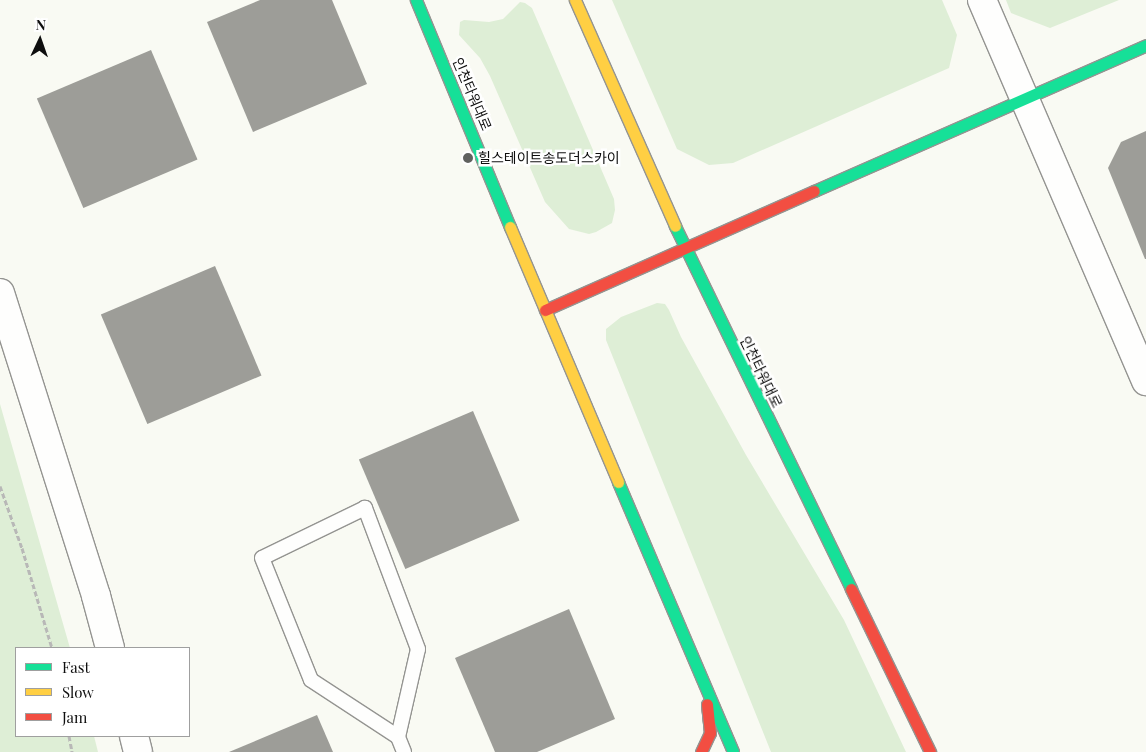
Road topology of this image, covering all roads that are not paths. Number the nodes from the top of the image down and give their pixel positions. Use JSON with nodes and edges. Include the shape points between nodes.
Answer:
{"nodes":[{"id":1,"x":416,"y":0,"type":"edge"},
{"id":2,"x":574,"y":0,"type":"edge"},
{"id":3,"x":982,"y":0,"type":"edge"},
{"id":4,"x":1146,"y":44,"type":"edge"},
{"id":5,"x":1025,"y":98,"type":"junction"},
{"id":6,"x":684,"y":247,"type":"junction"},
{"id":7,"x":0,"y":293,"type":"edge"},
{"id":8,"x":545,"y":310,"type":"junction"},
{"id":9,"x":1146,"y":381,"type":"edge"},
{"id":10,"x":110,"y":647,"type":"edge"},
{"id":11,"x":702,"y":681,"type":"junction"},
{"id":12,"x":134,"y":737,"type":"edge"},
{"id":13,"x":398,"y":737,"type":"junction"},
{"id":14,"x":138,"y":752,"type":"edge"},
{"id":15,"x":404,"y":752,"type":"edge"},
{"id":16,"x":701,"y":752,"type":"edge"},
{"id":17,"x":733,"y":752,"type":"edge"},
{"id":18,"x":930,"y":752,"type":"edge"}],
"edges":[{"from":1,"to":8,"type":"main road","name":"인천타워대로"},
{"from":2,"to":6,"type":"main road","name":"인천타워대로"},
{"from":3,"to":5,"type":"street"},
{"from":4,"to":5,"type":"main road"},
{"from":5,"to":6,"type":"main road"},
{"from":5,"to":9,"type":"street"},
{"from":6,"to":8,"type":"main road"},
{"from":6,"to":18,"type":"main road","name":"인천타워대로"},
{"from":7,"to":10,"type":"street"},
{"from":8,"to":11,"type":"main road","name":"인천타워대로"},
{"from":11,"to":16,"type":"main road","via":[[710,732]]},
{"from":11,"to":17,"type":"main road","name":"인천타워대로"},
{"from":12,"to":14,"type":"street"},
{"from":13,"to":13,"type":"lane","via":[[418,649],[365,508],[262,558],[311,680]]},
{"from":13,"to":15,"type":"lane"}]}
